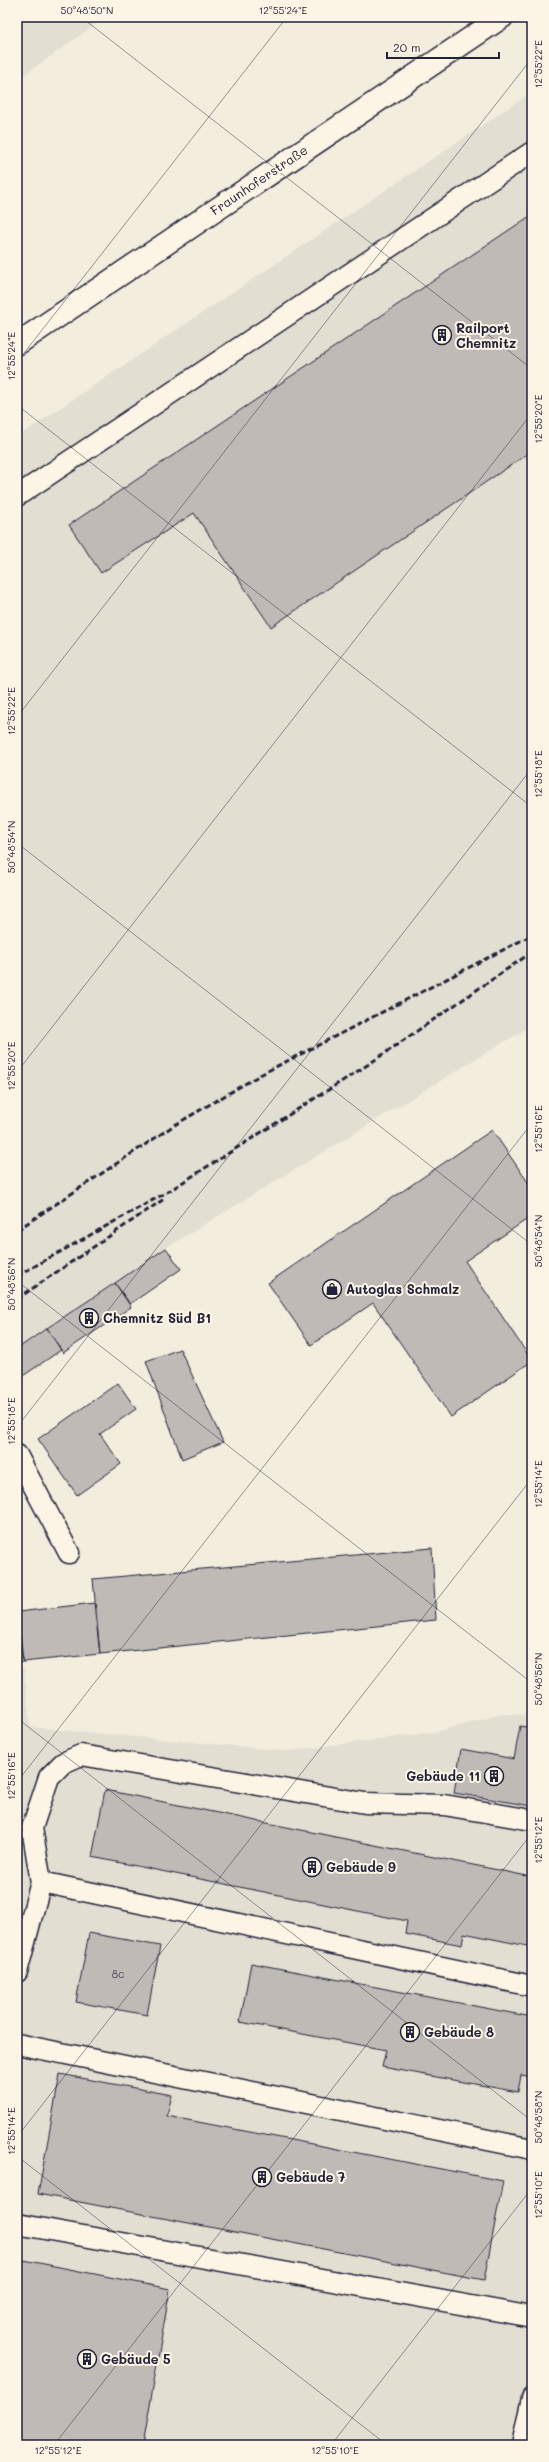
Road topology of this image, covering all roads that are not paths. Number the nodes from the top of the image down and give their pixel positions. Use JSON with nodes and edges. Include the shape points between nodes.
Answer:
{"nodes":[{"id":1,"x":502,"y":17,"type":"edge"},
{"id":2,"x":532,"y":152,"type":"edge"},
{"id":3,"x":17,"y":344,"type":"edge"},
{"id":4,"x":17,"y":496,"type":"edge"},
{"id":5,"x":17,"y":1455,"type":"edge"},
{"id":6,"x":69,"y":1553,"type":"dead end"},
{"id":7,"x":532,"y":1820,"type":"edge"},
{"id":8,"x":41,"y":1882,"type":"junction"},
{"id":9,"x":17,"y":1972,"type":"edge"},
{"id":10,"x":532,"y":1986,"type":"edge"},
{"id":11,"x":17,"y":2044,"type":"edge"},
{"id":12,"x":532,"y":2149,"type":"edge"},
{"id":13,"x":17,"y":2224,"type":"edge"},
{"id":14,"x":532,"y":2317,"type":"edge"},
{"id":15,"x":532,"y":2398,"type":"edge"},
{"id":16,"x":522,"y":2445,"type":"edge"}],
"edges":[{"from":1,"to":3,"type":"main road","name":"Fraunhoferstraße"},
{"from":2,"to":4,"type":"lane"},
{"from":5,"to":6,"type":"lane"},
{"from":7,"to":8,"type":"lane","via":[[444,1805],[365,1803],[81,1755],[63,1763],[49,1777],[32,1828]]},
{"from":8,"to":9,"type":"lane"},
{"from":8,"to":10,"type":"lane"},
{"from":11,"to":12,"type":"lane"},
{"from":13,"to":14,"type":"lane"},
{"from":15,"to":16,"type":"lane"}]}
